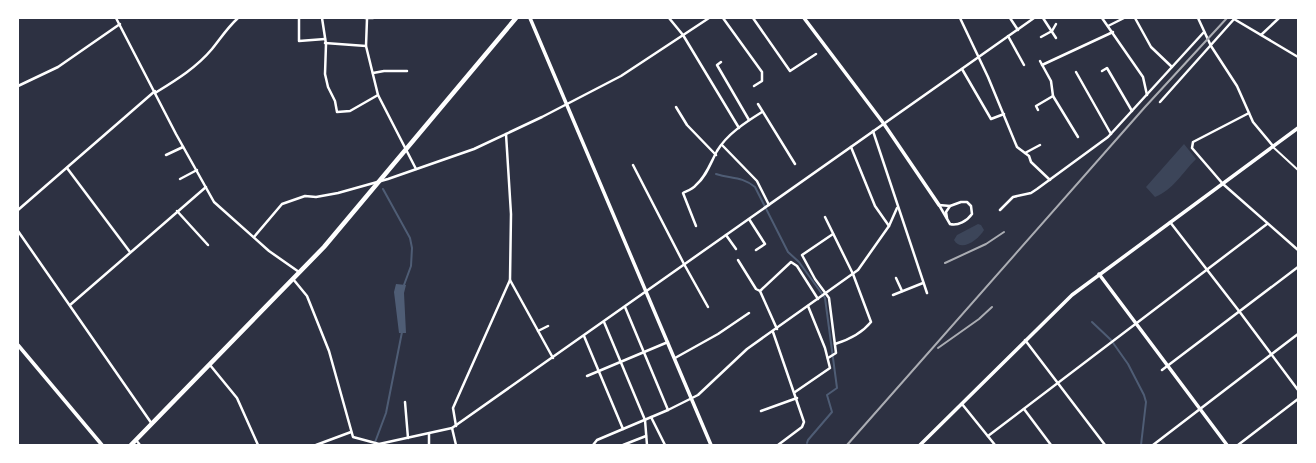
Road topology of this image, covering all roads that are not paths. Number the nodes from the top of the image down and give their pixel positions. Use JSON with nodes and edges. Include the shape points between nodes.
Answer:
{"nodes":[{"id":1,"x":116,"y":18,"type":"edge"},
{"id":2,"x":238,"y":18,"type":"edge"},
{"id":3,"x":299,"y":18,"type":"edge"},
{"id":4,"x":322,"y":18,"type":"edge"},
{"id":5,"x":366,"y":18,"type":"edge"},
{"id":6,"x":373,"y":18,"type":"edge"},
{"id":7,"x":516,"y":18,"type":"edge"},
{"id":8,"x":530,"y":18,"type":"edge"},
{"id":9,"x":669,"y":18,"type":"edge"},
{"id":10,"x":709,"y":18,"type":"edge"},
{"id":11,"x":723,"y":18,"type":"edge"},
{"id":12,"x":753,"y":18,"type":"edge"},
{"id":13,"x":804,"y":18,"type":"edge"},
{"id":14,"x":960,"y":18,"type":"edge"},
{"id":15,"x":1010,"y":18,"type":"edge"},
{"id":16,"x":1034,"y":18,"type":"edge"},
{"id":17,"x":1043,"y":18,"type":"edge"},
{"id":18,"x":1102,"y":18,"type":"edge"},
{"id":19,"x":1124,"y":18,"type":"edge"},
{"id":20,"x":1135,"y":18,"type":"edge"},
{"id":21,"x":1198,"y":18,"type":"edge"},
{"id":22,"x":1234,"y":18,"type":"edge"},
{"id":23,"x":1279,"y":18,"type":"edge"},
{"id":24,"x":120,"y":24,"type":"junction"},
{"id":25,"x":1056,"y":24,"type":"dead end"},
{"id":26,"x":1108,"y":26,"type":"junction"},
{"id":27,"x":1018,"y":30,"type":"junction"},
{"id":28,"x":1052,"y":31,"type":"junction"},
{"id":29,"x":1113,"y":32,"type":"junction"},
{"id":30,"x":1204,"y":32,"type":"junction"},
{"id":31,"x":683,"y":34,"type":"junction"},
{"id":32,"x":1261,"y":35,"type":"junction"},
{"id":33,"x":1008,"y":36,"type":"junction"},
{"id":34,"x":1041,"y":36,"type":"dead end"},
{"id":35,"x":1056,"y":38,"type":"dead end"},
{"id":36,"x":325,"y":41,"type":"junction"},
{"id":37,"x":366,"y":46,"type":"junction"},
{"id":38,"x":1211,"y":46,"type":"junction"},
{"id":39,"x":816,"y":54,"type":"dead end"},
{"id":40,"x":979,"y":57,"type":"junction"},
{"id":41,"x":1298,"y":57,"type":"edge"},
{"id":42,"x":1040,"y":61,"type":"dead end"},
{"id":43,"x":721,"y":62,"type":"dead end"},
{"id":44,"x":1024,"y":65,"type":"dead end"},
{"id":45,"x":1042,"y":65,"type":"junction"},
{"id":46,"x":1172,"y":67,"type":"junction"},
{"id":47,"x":962,"y":69,"type":"junction"},
{"id":48,"x":407,"y":71,"type":"dead end"},
{"id":49,"x":1102,"y":71,"type":"dead end"},
{"id":50,"x":1076,"y":72,"type":"dead end"},
{"id":51,"x":373,"y":73,"type":"junction"},
{"id":52,"x":18,"y":86,"type":"edge"},
{"id":53,"x":754,"y":86,"type":"dead end"},
{"id":54,"x":155,"y":92,"type":"junction"},
{"id":55,"x":378,"y":95,"type":"junction"},
{"id":56,"x":1147,"y":95,"type":"junction"},
{"id":57,"x":1053,"y":96,"type":"junction"},
{"id":58,"x":1160,"y":102,"type":"dead end"},
{"id":59,"x":567,"y":104,"type":"junction"},
{"id":60,"x":758,"y":104,"type":"dead end"},
{"id":61,"x":676,"y":107,"type":"dead end"},
{"id":62,"x":1038,"y":110,"type":"dead end"},
{"id":63,"x":1132,"y":111,"type":"junction"},
{"id":64,"x":762,"y":112,"type":"junction"},
{"id":65,"x":1249,"y":113,"type":"junction"},
{"id":66,"x":1004,"y":114,"type":"junction"},
{"id":67,"x":749,"y":120,"type":"junction"},
{"id":68,"x":884,"y":124,"type":"junction"},
{"id":69,"x":739,"y":128,"type":"junction"},
{"id":70,"x":1298,"y":128,"type":"edge"},
{"id":71,"x":873,"y":132,"type":"junction"},
{"id":72,"x":506,"y":134,"type":"junction"},
{"id":73,"x":1111,"y":134,"type":"junction"},
{"id":74,"x":1078,"y":137,"type":"dead end"},
{"id":75,"x":722,"y":145,"type":"junction"},
{"id":76,"x":1040,"y":145,"type":"dead end"},
{"id":77,"x":184,"y":147,"type":"junction"},
{"id":78,"x":851,"y":147,"type":"junction"},
{"id":79,"x":1273,"y":147,"type":"junction"},
{"id":80,"x":406,"y":150,"type":"junction"},
{"id":81,"x":1025,"y":153,"type":"junction"},
{"id":82,"x":166,"y":155,"type":"dead end"},
{"id":83,"x":716,"y":155,"type":"junction"},
{"id":84,"x":795,"y":164,"type":"dead end"},
{"id":85,"x":633,"y":165,"type":"dead end"},
{"id":86,"x":67,"y":168,"type":"junction"},
{"id":87,"x":197,"y":170,"type":"junction"},
{"id":88,"x":416,"y":170,"type":"junction"},
{"id":89,"x":1298,"y":170,"type":"edge"},
{"id":90,"x":180,"y":179,"type":"dead end"},
{"id":91,"x":1050,"y":180,"type":"junction"},
{"id":92,"x":380,"y":181,"type":"junction"},
{"id":93,"x":1223,"y":184,"type":"junction"},
{"id":94,"x":206,"y":187,"type":"junction"},
{"id":95,"x":768,"y":205,"type":"junction"},
{"id":96,"x":939,"y":205,"type":"junction"},
{"id":97,"x":950,"y":206,"type":"junction"},
{"id":98,"x":897,"y":208,"type":"junction"},
{"id":99,"x":18,"y":210,"type":"edge"},
{"id":100,"x":1000,"y":210,"type":"dead end"},
{"id":101,"x":177,"y":211,"type":"junction"},
{"id":102,"x":825,"y":217,"type":"dead end"},
{"id":103,"x":749,"y":219,"type":"junction"},
{"id":104,"x":948,"y":221,"type":"junction"},
{"id":105,"x":1170,"y":222,"type":"junction"},
{"id":106,"x":1267,"y":224,"type":"junction"},
{"id":107,"x":696,"y":226,"type":"dead end"},
{"id":108,"x":889,"y":226,"type":"junction"},
{"id":109,"x":18,"y":231,"type":"edge"},
{"id":110,"x":833,"y":234,"type":"junction"},
{"id":111,"x":726,"y":235,"type":"junction"},
{"id":112,"x":254,"y":237,"type":"junction"},
{"id":113,"x":208,"y":245,"type":"dead end"},
{"id":114,"x":736,"y":249,"type":"dead end"},
{"id":115,"x":756,"y":250,"type":"dead end"},
{"id":116,"x":1298,"y":250,"type":"edge"},
{"id":117,"x":130,"y":252,"type":"junction"},
{"id":118,"x":738,"y":260,"type":"dead end"},
{"id":119,"x":684,"y":264,"type":"junction"},
{"id":120,"x":1298,"y":267,"type":"edge"},
{"id":121,"x":1207,"y":270,"type":"junction"},
{"id":122,"x":300,"y":272,"type":"junction"},
{"id":123,"x":853,"y":274,"type":"junction"},
{"id":124,"x":1099,"y":274,"type":"junction"},
{"id":125,"x":896,"y":278,"type":"dead end"},
{"id":126,"x":293,"y":280,"type":"junction"},
{"id":127,"x":510,"y":280,"type":"junction"},
{"id":128,"x":923,"y":283,"type":"junction"},
{"id":129,"x":647,"y":291,"type":"junction"},
{"id":130,"x":760,"y":291,"type":"junction"},
{"id":131,"x":902,"y":292,"type":"junction"},
{"id":132,"x":825,"y":293,"type":"junction"},
{"id":133,"x":927,"y":293,"type":"dead end"},
{"id":134,"x":893,"y":295,"type":"dead end"},
{"id":135,"x":819,"y":298,"type":"junction"},
{"id":136,"x":70,"y":305,"type":"junction"},
{"id":137,"x":808,"y":306,"type":"junction"},
{"id":138,"x":625,"y":307,"type":"junction"},
{"id":139,"x":708,"y":307,"type":"dead end"},
{"id":140,"x":1239,"y":311,"type":"junction"},
{"id":141,"x":749,"y":313,"type":"dead end"},
{"id":142,"x":604,"y":322,"type":"junction"},
{"id":143,"x":1136,"y":324,"type":"junction"},
{"id":144,"x":548,"y":326,"type":"dead end"},
{"id":145,"x":777,"y":329,"type":"junction"},
{"id":146,"x":538,"y":331,"type":"junction"},
{"id":147,"x":773,"y":332,"type":"junction"},
{"id":148,"x":1298,"y":334,"type":"edge"},
{"id":149,"x":584,"y":336,"type":"junction"},
{"id":150,"x":1025,"y":340,"type":"junction"},
{"id":151,"x":668,"y":342,"type":"junction"},
{"id":152,"x":835,"y":344,"type":"junction"},
{"id":153,"x":19,"y":347,"type":"edge"},
{"id":154,"x":644,"y":352,"type":"junction"},
{"id":155,"x":1271,"y":354,"type":"junction"},
{"id":156,"x":553,"y":358,"type":"junction"},
{"id":157,"x":675,"y":358,"type":"junction"},
{"id":158,"x":829,"y":358,"type":"junction"},
{"id":159,"x":620,"y":362,"type":"junction"},
{"id":160,"x":210,"y":365,"type":"junction"},
{"id":161,"x":1168,"y":366,"type":"junction"},
{"id":162,"x":1162,"y":370,"type":"dead end"},
{"id":163,"x":598,"y":371,"type":"junction"},
{"id":164,"x":587,"y":376,"type":"dead end"},
{"id":165,"x":1058,"y":383,"type":"junction"},
{"id":166,"x":1298,"y":390,"type":"edge"},
{"id":167,"x":795,"y":392,"type":"junction"},
{"id":168,"x":692,"y":398,"type":"junction"},
{"id":169,"x":797,"y":398,"type":"junction"},
{"id":170,"x":1298,"y":399,"type":"edge"},
{"id":171,"x":405,"y":402,"type":"dead end"},
{"id":172,"x":962,"y":404,"type":"junction"},
{"id":173,"x":1024,"y":408,"type":"junction"},
{"id":174,"x":1200,"y":409,"type":"junction"},
{"id":175,"x":668,"y":410,"type":"junction"},
{"id":176,"x":761,"y":411,"type":"dead end"},
{"id":177,"x":651,"y":417,"type":"junction"},
{"id":178,"x":645,"y":420,"type":"junction"},
{"id":179,"x":152,"y":424,"type":"junction"},
{"id":180,"x":456,"y":426,"type":"junction"},
{"id":181,"x":452,"y":428,"type":"junction"},
{"id":182,"x":623,"y":429,"type":"junction"},
{"id":183,"x":351,"y":432,"type":"junction"},
{"id":184,"x":429,"y":433,"type":"junction"},
{"id":185,"x":646,"y":436,"type":"junction"},
{"id":186,"x":988,"y":436,"type":"junction"},
{"id":187,"x":408,"y":438,"type":"junction"},
{"id":188,"x":136,"y":440,"type":"junction"},
{"id":189,"x":102,"y":445,"type":"edge"},
{"id":190,"x":131,"y":445,"type":"edge"},
{"id":191,"x":140,"y":445,"type":"edge"},
{"id":192,"x":258,"y":445,"type":"edge"},
{"id":193,"x":316,"y":445,"type":"edge"},
{"id":194,"x":378,"y":445,"type":"edge"},
{"id":195,"x":429,"y":445,"type":"edge"},
{"id":196,"x":456,"y":445,"type":"edge"},
{"id":197,"x":593,"y":445,"type":"edge"},
{"id":198,"x":624,"y":445,"type":"edge"},
{"id":199,"x":647,"y":445,"type":"edge"},
{"id":200,"x":665,"y":445,"type":"edge"},
{"id":201,"x":711,"y":445,"type":"edge"},
{"id":202,"x":778,"y":445,"type":"edge"},
{"id":203,"x":920,"y":445,"type":"edge"},
{"id":204,"x":995,"y":445,"type":"edge"},
{"id":205,"x":1051,"y":445,"type":"edge"},
{"id":206,"x":1105,"y":445,"type":"edge"},
{"id":207,"x":1153,"y":445,"type":"edge"},
{"id":208,"x":1227,"y":445,"type":"edge"},
{"id":209,"x":1238,"y":445,"type":"edge"}],
"edges":[{"from":1,"to":24,"type":"street"},
{"from":2,"to":54,"type":"street","via":[[187,74]]},
{"from":3,"to":36,"type":"street","via":[[299,41]]},
{"from":4,"to":36,"type":"street"},
{"from":5,"to":6,"type":"street"},
{"from":5,"to":37,"type":"street"},
{"from":7,"to":80,"type":"highway"},
{"from":8,"to":59,"type":"street"},
{"from":9,"to":31,"type":"street"},
{"from":10,"to":31,"type":"street"},
{"from":11,"to":53,"type":"street","via":[[762,72],[762,81]]},
{"from":12,"to":39,"type":"street","via":[[790,71]]},
{"from":13,"to":68,"type":"street"},
{"from":14,"to":40,"type":"street"},
{"from":15,"to":27,"type":"street"},
{"from":16,"to":27,"type":"street"},
{"from":17,"to":28,"type":"street"},
{"from":18,"to":26,"type":"street"},
{"from":19,"to":26,"type":"street"},
{"from":20,"to":46,"type":"street","via":[[1151,47]]},
{"from":21,"to":30,"type":"street"},
{"from":22,"to":32,"type":"street"},
{"from":22,"to":38,"type":"street"},
{"from":23,"to":32,"type":"street"},
{"from":24,"to":52,"type":"street","via":[[58,67]]},
{"from":24,"to":54,"type":"street"},
{"from":25,"to":28,"type":"street"},
{"from":26,"to":29,"type":"street"},
{"from":27,"to":33,"type":"street"},
{"from":28,"to":34,"type":"street"},
{"from":28,"to":35,"type":"street"},
{"from":29,"to":45,"type":"street"},
{"from":29,"to":56,"type":"street","via":[[1143,77]]},
{"from":30,"to":38,"type":"street"},
{"from":30,"to":46,"type":"street"},
{"from":31,"to":59,"type":"street","via":[[621,76]]},
{"from":31,"to":69,"type":"street"},
{"from":32,"to":41,"type":"street"},
{"from":33,"to":40,"type":"street"},
{"from":33,"to":44,"type":"street"},
{"from":36,"to":37,"type":"street"},
{"from":36,"to":55,"type":"street","via":[[325,74],[337,112],[350,111]]},
{"from":37,"to":51,"type":"street"},
{"from":38,"to":58,"type":"street"},
{"from":38,"to":65,"type":"street","via":[[1232,78]]},
{"from":40,"to":47,"type":"street"},
{"from":40,"to":66,"type":"street"},
{"from":42,"to":45,"type":"street"},
{"from":43,"to":67,"type":"street","via":[[717,65]]},
{"from":45,"to":57,"type":"street","via":[[1051,81]]},
{"from":46,"to":56,"type":"street"},
{"from":47,"to":66,"type":"street","via":[[991,118]]},
{"from":47,"to":68,"type":"street"},
{"from":48,"to":51,"type":"street"},
{"from":49,"to":63,"type":"street","via":[[1107,68]]},
{"from":50,"to":73,"type":"street"},
{"from":51,"to":55,"type":"street"},
{"from":54,"to":77,"type":"street"},
{"from":54,"to":86,"type":"street"},
{"from":55,"to":80,"type":"street"},
{"from":56,"to":63,"type":"street"},
{"from":57,"to":62,"type":"street","via":[[1036,106]]},
{"from":57,"to":74,"type":"street"},
{"from":59,"to":72,"type":"street"},
{"from":59,"to":129,"type":"street"},
{"from":60,"to":64,"type":"street"},
{"from":61,"to":83,"type":"street","via":[[688,125]]},
{"from":63,"to":73,"type":"street"},
{"from":64,"to":67,"type":"street"},
{"from":64,"to":84,"type":"street"},
{"from":65,"to":79,"type":"street"},
{"from":65,"to":93,"type":"street","via":[[1192,144],[1195,152]]},
{"from":66,"to":81,"type":"street","via":[[1017,147]]},
{"from":67,"to":69,"type":"street"},
{"from":68,"to":71,"type":"street"},
{"from":68,"to":96,"type":"street"},
{"from":69,"to":75,"type":"street"},
{"from":70,"to":79,"type":"street"},
{"from":71,"to":78,"type":"street"},
{"from":71,"to":98,"type":"street"},
{"from":72,"to":88,"type":"street"},
{"from":72,"to":127,"type":"street","via":[[511,214]]},
{"from":73,"to":91,"type":"street"},
{"from":75,"to":83,"type":"street"},
{"from":75,"to":95,"type":"street","via":[[757,181]]},
{"from":76,"to":81,"type":"street"},
{"from":77,"to":82,"type":"street"},
{"from":77,"to":87,"type":"street"},
{"from":78,"to":95,"type":"street"},
{"from":78,"to":108,"type":"street","via":[[875,206]]},
{"from":79,"to":89,"type":"street"},
{"from":79,"to":93,"type":"street"},
{"from":80,"to":88,"type":"street"},
{"from":80,"to":92,"type":"highway"},
{"from":81,"to":91,"type":"street"},
{"from":83,"to":107,"type":"street","via":[[696,185],[682,193]]},
{"from":85,"to":119,"type":"street"},
{"from":86,"to":99,"type":"street"},
{"from":86,"to":117,"type":"street"},
{"from":87,"to":90,"type":"street"},
{"from":87,"to":94,"type":"street"},
{"from":88,"to":92,"type":"street"},
{"from":91,"to":100,"type":"street","via":[[1031,193],[1013,197]]},
{"from":92,"to":112,"type":"street","via":[[338,193],[305,196],[282,204]]},
{"from":92,"to":122,"type":"highway"},
{"from":93,"to":105,"type":"street"},
{"from":93,"to":106,"type":"street"},
{"from":94,"to":101,"type":"street"},
{"from":94,"to":112,"type":"street","via":[[214,202]]},
{"from":95,"to":103,"type":"street"},
{"from":96,"to":97,"type":"street"},
{"from":96,"to":104,"type":"street"},
{"from":97,"to":104,"type":"street","via":[[946,212]]},
{"from":97,"to":104,"type":"street","via":[[967,202],[972,210],[970,216],[958,224],[953,225]]},
{"from":98,"to":108,"type":"street"},
{"from":98,"to":128,"type":"street"},
{"from":101,"to":113,"type":"street"},
{"from":101,"to":117,"type":"street"},
{"from":102,"to":110,"type":"street"},
{"from":103,"to":111,"type":"street"},
{"from":103,"to":115,"type":"street","via":[[765,244]]},
{"from":105,"to":121,"type":"street"},
{"from":105,"to":124,"type":"street"},
{"from":106,"to":116,"type":"street"},
{"from":106,"to":121,"type":"street"},
{"from":108,"to":123,"type":"street"},
{"from":109,"to":136,"type":"street"},
{"from":110,"to":123,"type":"street"},
{"from":110,"to":132,"type":"street","via":[[802,255]]},
{"from":111,"to":114,"type":"street"},
{"from":111,"to":119,"type":"street"},
{"from":112,"to":122,"type":"street","via":[[269,252]]},
{"from":117,"to":136,"type":"street"},
{"from":118,"to":130,"type":"street","via":[[756,289]]},
{"from":119,"to":129,"type":"street"},
{"from":119,"to":139,"type":"street"},
{"from":120,"to":140,"type":"street"},
{"from":121,"to":140,"type":"street"},
{"from":121,"to":143,"type":"street"},
{"from":122,"to":126,"type":"highway"},
{"from":123,"to":132,"type":"street"},
{"from":123,"to":152,"type":"street","via":[[870,322],[865,328]]},
{"from":124,"to":143,"type":"street"},
{"from":124,"to":150,"type":"street","via":[[1072,295]]},
{"from":125,"to":131,"type":"street"},
{"from":126,"to":160,"type":"highway"},
{"from":126,"to":183,"type":"street","via":[[307,296],[329,351]]},
{"from":127,"to":146,"type":"street"},
{"from":127,"to":180,"type":"street","via":[[453,408]]},
{"from":128,"to":131,"type":"street"},
{"from":128,"to":133,"type":"street"},
{"from":129,"to":138,"type":"street"},
{"from":129,"to":151,"type":"street"},
{"from":130,"to":135,"type":"street","via":[[791,262],[797,266]]},
{"from":130,"to":145,"type":"street"},
{"from":131,"to":134,"type":"street"},
{"from":132,"to":135,"type":"street"},
{"from":132,"to":152,"type":"street","via":[[829,298]]},
{"from":135,"to":137,"type":"street"},
{"from":136,"to":179,"type":"street"},
{"from":137,"to":145,"type":"street"},
{"from":137,"to":158,"type":"street"},
{"from":138,"to":142,"type":"street"},
{"from":138,"to":154,"type":"street"},
{"from":140,"to":155,"type":"street"},
{"from":140,"to":161,"type":"street"},
{"from":141,"to":157,"type":"street"},
{"from":142,"to":149,"type":"street"},
{"from":142,"to":159,"type":"street"},
{"from":143,"to":161,"type":"street"},
{"from":143,"to":165,"type":"street"},
{"from":144,"to":146,"type":"street"},
{"from":145,"to":147,"type":"street"},
{"from":146,"to":156,"type":"street"},
{"from":147,"to":167,"type":"street"},
{"from":147,"to":168,"type":"street","via":[[747,349]]},
{"from":148,"to":155,"type":"street"},
{"from":149,"to":156,"type":"street"},
{"from":149,"to":163,"type":"street"},
{"from":150,"to":165,"type":"street"},
{"from":150,"to":172,"type":"street"},
{"from":151,"to":154,"type":"street"},
{"from":151,"to":157,"type":"street"},
{"from":152,"to":158,"type":"street","via":[[836,353]]},
{"from":153,"to":189,"type":"street"},
{"from":154,"to":159,"type":"street"},
{"from":154,"to":175,"type":"street"},
{"from":155,"to":166,"type":"street"},
{"from":155,"to":174,"type":"street"},
{"from":156,"to":180,"type":"street"},
{"from":157,"to":168,"type":"street"},
{"from":158,"to":167,"type":"street","via":[[830,368]]},
{"from":159,"to":163,"type":"street"},
{"from":159,"to":178,"type":"street"},
{"from":160,"to":179,"type":"highway"},
{"from":160,"to":192,"type":"street","via":[[237,398]]},
{"from":161,"to":162,"type":"street"},
{"from":161,"to":174,"type":"street"},
{"from":163,"to":164,"type":"street"},
{"from":163,"to":182,"type":"street"},
{"from":165,"to":173,"type":"street"},
{"from":165,"to":206,"type":"street"},
{"from":167,"to":169,"type":"street"},
{"from":168,"to":175,"type":"street"},
{"from":168,"to":201,"type":"street"},
{"from":169,"to":176,"type":"street"},
{"from":169,"to":202,"type":"street","via":[[804,422],[802,427]]},
{"from":170,"to":209,"type":"street"},
{"from":171,"to":187,"type":"street"},
{"from":172,"to":186,"type":"street"},
{"from":172,"to":203,"type":"street"},
{"from":173,"to":186,"type":"street"},
{"from":173,"to":205,"type":"street"},
{"from":174,"to":207,"type":"street"},
{"from":174,"to":208,"type":"street"},
{"from":175,"to":177,"type":"street"},
{"from":177,"to":178,"type":"street"},
{"from":177,"to":200,"type":"street"},
{"from":178,"to":182,"type":"street"},
{"from":178,"to":185,"type":"street"},
{"from":179,"to":188,"type":"highway"},
{"from":180,"to":181,"type":"street"},
{"from":181,"to":184,"type":"street"},
{"from":181,"to":196,"type":"street"},
{"from":182,"to":197,"type":"street","via":[[597,440]]},
{"from":183,"to":193,"type":"street"},
{"from":183,"to":194,"type":"street","via":[[353,437]]},
{"from":184,"to":187,"type":"street"},
{"from":184,"to":195,"type":"street"},
{"from":185,"to":198,"type":"street"},
{"from":185,"to":199,"type":"street"},
{"from":186,"to":204,"type":"street"},
{"from":187,"to":194,"type":"street"},
{"from":188,"to":190,"type":"highway"},
{"from":188,"to":191,"type":"street"}]}
